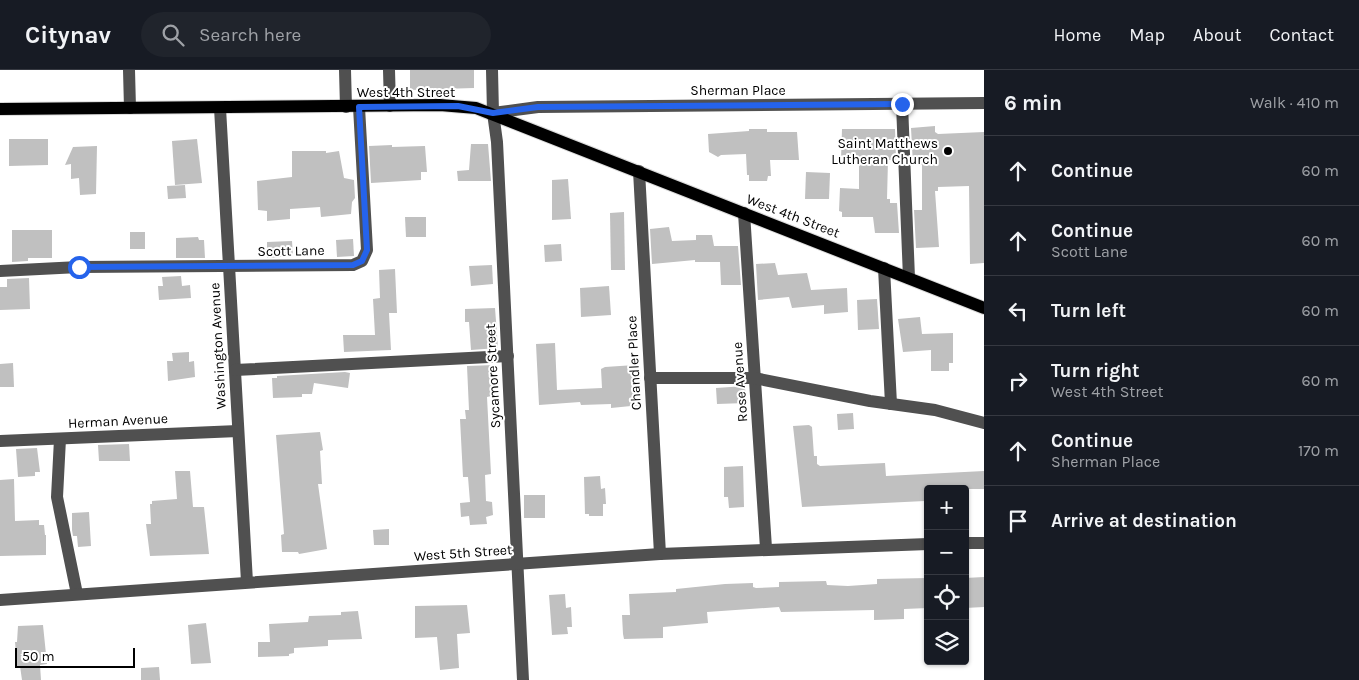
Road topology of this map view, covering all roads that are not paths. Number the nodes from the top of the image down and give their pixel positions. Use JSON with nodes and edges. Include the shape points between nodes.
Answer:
{"nodes":[{"id":1,"x":128,"y":70,"type":"edge"},
{"id":2,"x":345,"y":70,"type":"edge"},
{"id":3,"x":389,"y":70,"type":"edge"},
{"id":4,"x":492,"y":70,"type":"edge"},
{"id":5,"x":984,"y":103,"type":"edge"},
{"id":6,"x":902,"y":104,"type":"junction"},
{"id":7,"x":390,"y":106,"type":"junction"},
{"id":8,"x":346,"y":107,"type":"junction"},
{"id":9,"x":359,"y":107,"type":"junction"},
{"id":10,"x":130,"y":108,"type":"junction"},
{"id":11,"x":220,"y":108,"type":"junction"},
{"id":12,"x":0,"y":109,"type":"edge"},
{"id":13,"x":493,"y":113,"type":"junction"},
{"id":14,"x":639,"y":171,"type":"junction"},
{"id":15,"x":744,"y":213,"type":"junction"},
{"id":16,"x":229,"y":267,"type":"junction"},
{"id":17,"x":884,"y":268,"type":"junction"},
{"id":18,"x":0,"y":271,"type":"edge"},
{"id":19,"x":910,"y":278,"type":"junction"},
{"id":20,"x":984,"y":308,"type":"edge"},
{"id":21,"x":508,"y":356,"type":"junction"},
{"id":22,"x":235,"y":370,"type":"junction"},
{"id":23,"x":650,"y":378,"type":"junction"},
{"id":24,"x":754,"y":378,"type":"junction"},
{"id":25,"x":891,"y":404,"type":"junction"},
{"id":26,"x":984,"y":423,"type":"edge"},
{"id":27,"x":238,"y":430,"type":"junction"},
{"id":28,"x":60,"y":438,"type":"junction"},
{"id":29,"x":0,"y":441,"type":"edge"},
{"id":30,"x":969,"y":543,"type":"edge"},
{"id":31,"x":984,"y":543,"type":"edge"},
{"id":32,"x":924,"y":544,"type":"edge"},
{"id":33,"x":766,"y":548,"type":"junction"},
{"id":34,"x":660,"y":554,"type":"junction"},
{"id":35,"x":518,"y":564,"type":"junction"},
{"id":36,"x":247,"y":582,"type":"junction"},
{"id":37,"x":77,"y":594,"type":"junction"},
{"id":38,"x":0,"y":600,"type":"edge"},
{"id":39,"x":524,"y":680,"type":"edge"}],
"edges":[{"from":1,"to":10,"type":"street"},
{"from":2,"to":8,"type":"street"},
{"from":3,"to":7,"type":"street"},
{"from":4,"to":13,"type":"street","name":"Sycamore Street"},
{"from":5,"to":6,"type":"street","name":"Sherman Place"},
{"from":6,"to":13,"type":"street","name":"Sherman Place","via":[[538,107]]},
{"from":6,"to":19,"type":"street"},
{"from":7,"to":9,"type":"main road","name":"West 4th Street"},
{"from":7,"to":13,"type":"main road","name":"West 4th Street","via":[[458,106]]},
{"from":8,"to":9,"type":"main road","name":"West 4th Street"},
{"from":8,"to":11,"type":"main road","name":"West 4th Street"},
{"from":9,"to":16,"type":"street","name":"Scott Lane","via":[[367,250],[362,261],[353,265]]},
{"from":10,"to":11,"type":"main road","name":"West 4th Street"},
{"from":10,"to":12,"type":"main road","name":"West 4th Street"},
{"from":11,"to":16,"type":"street","name":"Washington Avenue"},
{"from":13,"to":14,"type":"main road","name":"West 4th Street"},
{"from":13,"to":21,"type":"street","name":"Sycamore Street"},
{"from":14,"to":15,"type":"main road","name":"West 4th Street"},
{"from":14,"to":23,"type":"street","name":"Chandler Place"},
{"from":15,"to":17,"type":"main road","name":"West 4th Street"},
{"from":15,"to":24,"type":"street","name":"Rose Avenue"},
{"from":16,"to":18,"type":"street","name":"Scott Lane","via":[[79,267]]},
{"from":16,"to":22,"type":"street","name":"Washington Avenue"},
{"from":17,"to":19,"type":"main road","name":"West 4th Street"},
{"from":17,"to":25,"type":"street"},
{"from":19,"to":20,"type":"main road","name":"West 4th Street"},
{"from":21,"to":22,"type":"street"},
{"from":21,"to":35,"type":"street","name":"Sycamore Street"},
{"from":22,"to":27,"type":"street","name":"Washington Avenue"},
{"from":23,"to":24,"type":"street"},
{"from":23,"to":34,"type":"street","name":"Chandler Place"},
{"from":24,"to":25,"type":"street"},
{"from":24,"to":33,"type":"street","name":"Rose Avenue"},
{"from":25,"to":26,"type":"street","via":[[935,410]]},
{"from":27,"to":28,"type":"street","name":"Herman Avenue"},
{"from":27,"to":36,"type":"street","name":"Washington Avenue"},
{"from":28,"to":29,"type":"street","name":"Herman Avenue"},
{"from":28,"to":37,"type":"street","via":[[57,497]]},
{"from":30,"to":31,"type":"street"},
{"from":32,"to":33,"type":"street","name":"West 5th Street"},
{"from":33,"to":34,"type":"street","name":"West 5th Street"},
{"from":34,"to":35,"type":"street","name":"West 5th Street"},
{"from":35,"to":36,"type":"street","name":"West 5th Street"},
{"from":35,"to":39,"type":"street","name":"Sycamore Street"},
{"from":36,"to":37,"type":"street","name":"West 5th Street"},
{"from":37,"to":38,"type":"street","name":"West 5th Street"}]}
